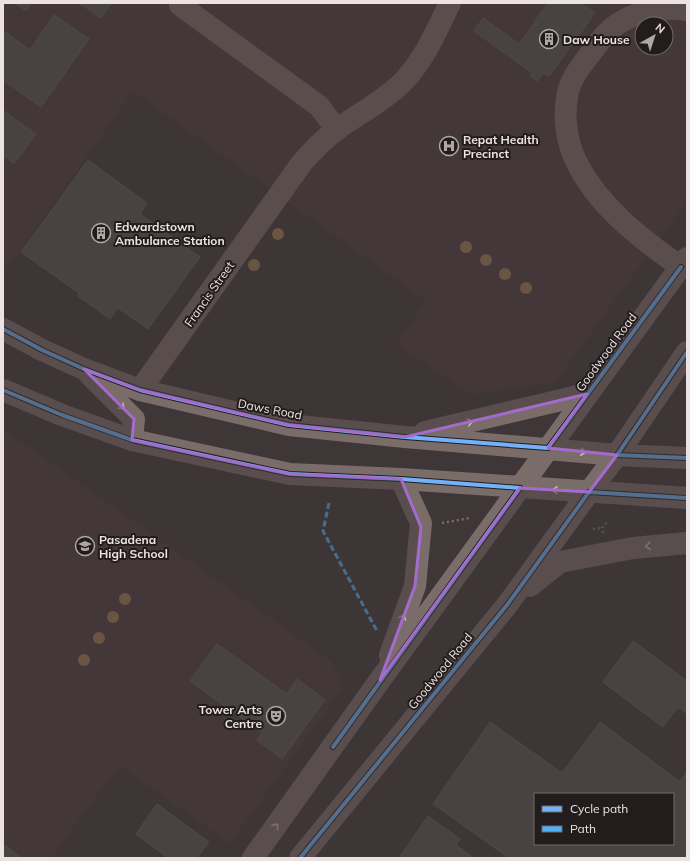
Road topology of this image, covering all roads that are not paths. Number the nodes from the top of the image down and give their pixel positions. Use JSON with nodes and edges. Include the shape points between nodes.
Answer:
{"nodes":[{"id":1,"x":450,"y":3,"type":"edge"},
{"id":2,"x":180,"y":5,"type":"dead end"},
{"id":3,"x":687,"y":10,"type":"edge"},
{"id":4,"x":337,"y":130,"type":"junction"},
{"id":5,"x":684,"y":262,"type":"edge"},
{"id":6,"x":6,"y":332,"type":"edge"},
{"id":7,"x":687,"y":352,"type":"edge"},
{"id":8,"x":84,"y":369,"type":"junction"},
{"id":9,"x":3,"y":390,"type":"edge"},
{"id":10,"x":140,"y":390,"type":"junction"},
{"id":11,"x":587,"y":394,"type":"junction"},
{"id":12,"x":405,"y":437,"type":"junction"},
{"id":13,"x":132,"y":440,"type":"junction"},
{"id":14,"x":548,"y":448,"type":"junction"},
{"id":15,"x":617,"y":455,"type":"junction"},
{"id":16,"x":687,"y":458,"type":"edge"},
{"id":17,"x":401,"y":479,"type":"junction"},
{"id":18,"x":520,"y":488,"type":"junction"},
{"id":19,"x":589,"y":492,"type":"junction"},
{"id":20,"x":687,"y":498,"type":"edge"},
{"id":21,"x":687,"y":543,"type":"edge"},
{"id":22,"x":507,"y":605,"type":"junction"},
{"id":23,"x":380,"y":680,"type":"junction"},
{"id":24,"x":253,"y":858,"type":"edge"},
{"id":25,"x":300,"y":858,"type":"edge"}],
"edges":[{"from":1,"to":4,"type":"street","name":"Francis Street","via":[[418,63],[403,81]]},
{"from":2,"to":4,"type":"street","via":[[319,106]]},
{"from":3,"to":5,"type":"street","via":[[664,9],[644,12],[626,19],[613,28],[598,42],[576,72],[568,92],[566,116],[568,139],[577,163],[595,192],[641,238]]},
{"from":4,"to":10,"type":"street","name":"Francis Street","via":[[311,152]]},
{"from":5,"to":11,"type":"main road","name":"Goodwood Road"},
{"from":6,"to":8,"type":"main road","name":"Daws Road"},
{"from":7,"to":15,"type":"main road","name":"Goodwood Road"},
{"from":8,"to":10,"type":"main road","name":"Daws Road"},
{"from":8,"to":13,"type":"main road","one_way":true,"via":[[134,419]]},
{"from":9,"to":13,"type":"main road"},
{"from":10,"to":12,"type":"main road","name":"Daws Road","via":[[289,425]]},
{"from":12,"to":11,"type":"main road","one_way":true},
{"from":11,"to":14,"type":"main road","name":"Goodwood Road"},
{"from":12,"to":14,"type":"main road","name":"Daws Road"},
{"from":13,"to":17,"type":"main road","via":[[290,474]]},
{"from":14,"to":15,"type":"main road","name":"Daws Road","one_way":true},
{"from":14,"to":18,"type":"main road","name":"Goodwood Road"},
{"from":15,"to":16,"type":"main road","name":"Daws Road"},
{"from":15,"to":19,"type":"main road","name":"Goodwood Road"},
{"from":17,"to":18,"type":"main road"},
{"from":23,"to":17,"type":"main road","one_way":true,"via":[[415,586],[421,523]]},
{"from":19,"to":18,"type":"main road","one_way":true},
{"from":18,"to":23,"type":"main road","name":"Goodwood Road"},
{"from":19,"to":20,"type":"main road"},
{"from":19,"to":22,"type":"main road","name":"Goodwood Road"},
{"from":21,"to":22,"type":"main road","one_way":true,"via":[[633,548],[560,562]]},
{"from":22,"to":25,"type":"main road","name":"Goodwood Road"},
{"from":24,"to":23,"type":"main road","name":"Goodwood Road","one_way":true}]}
